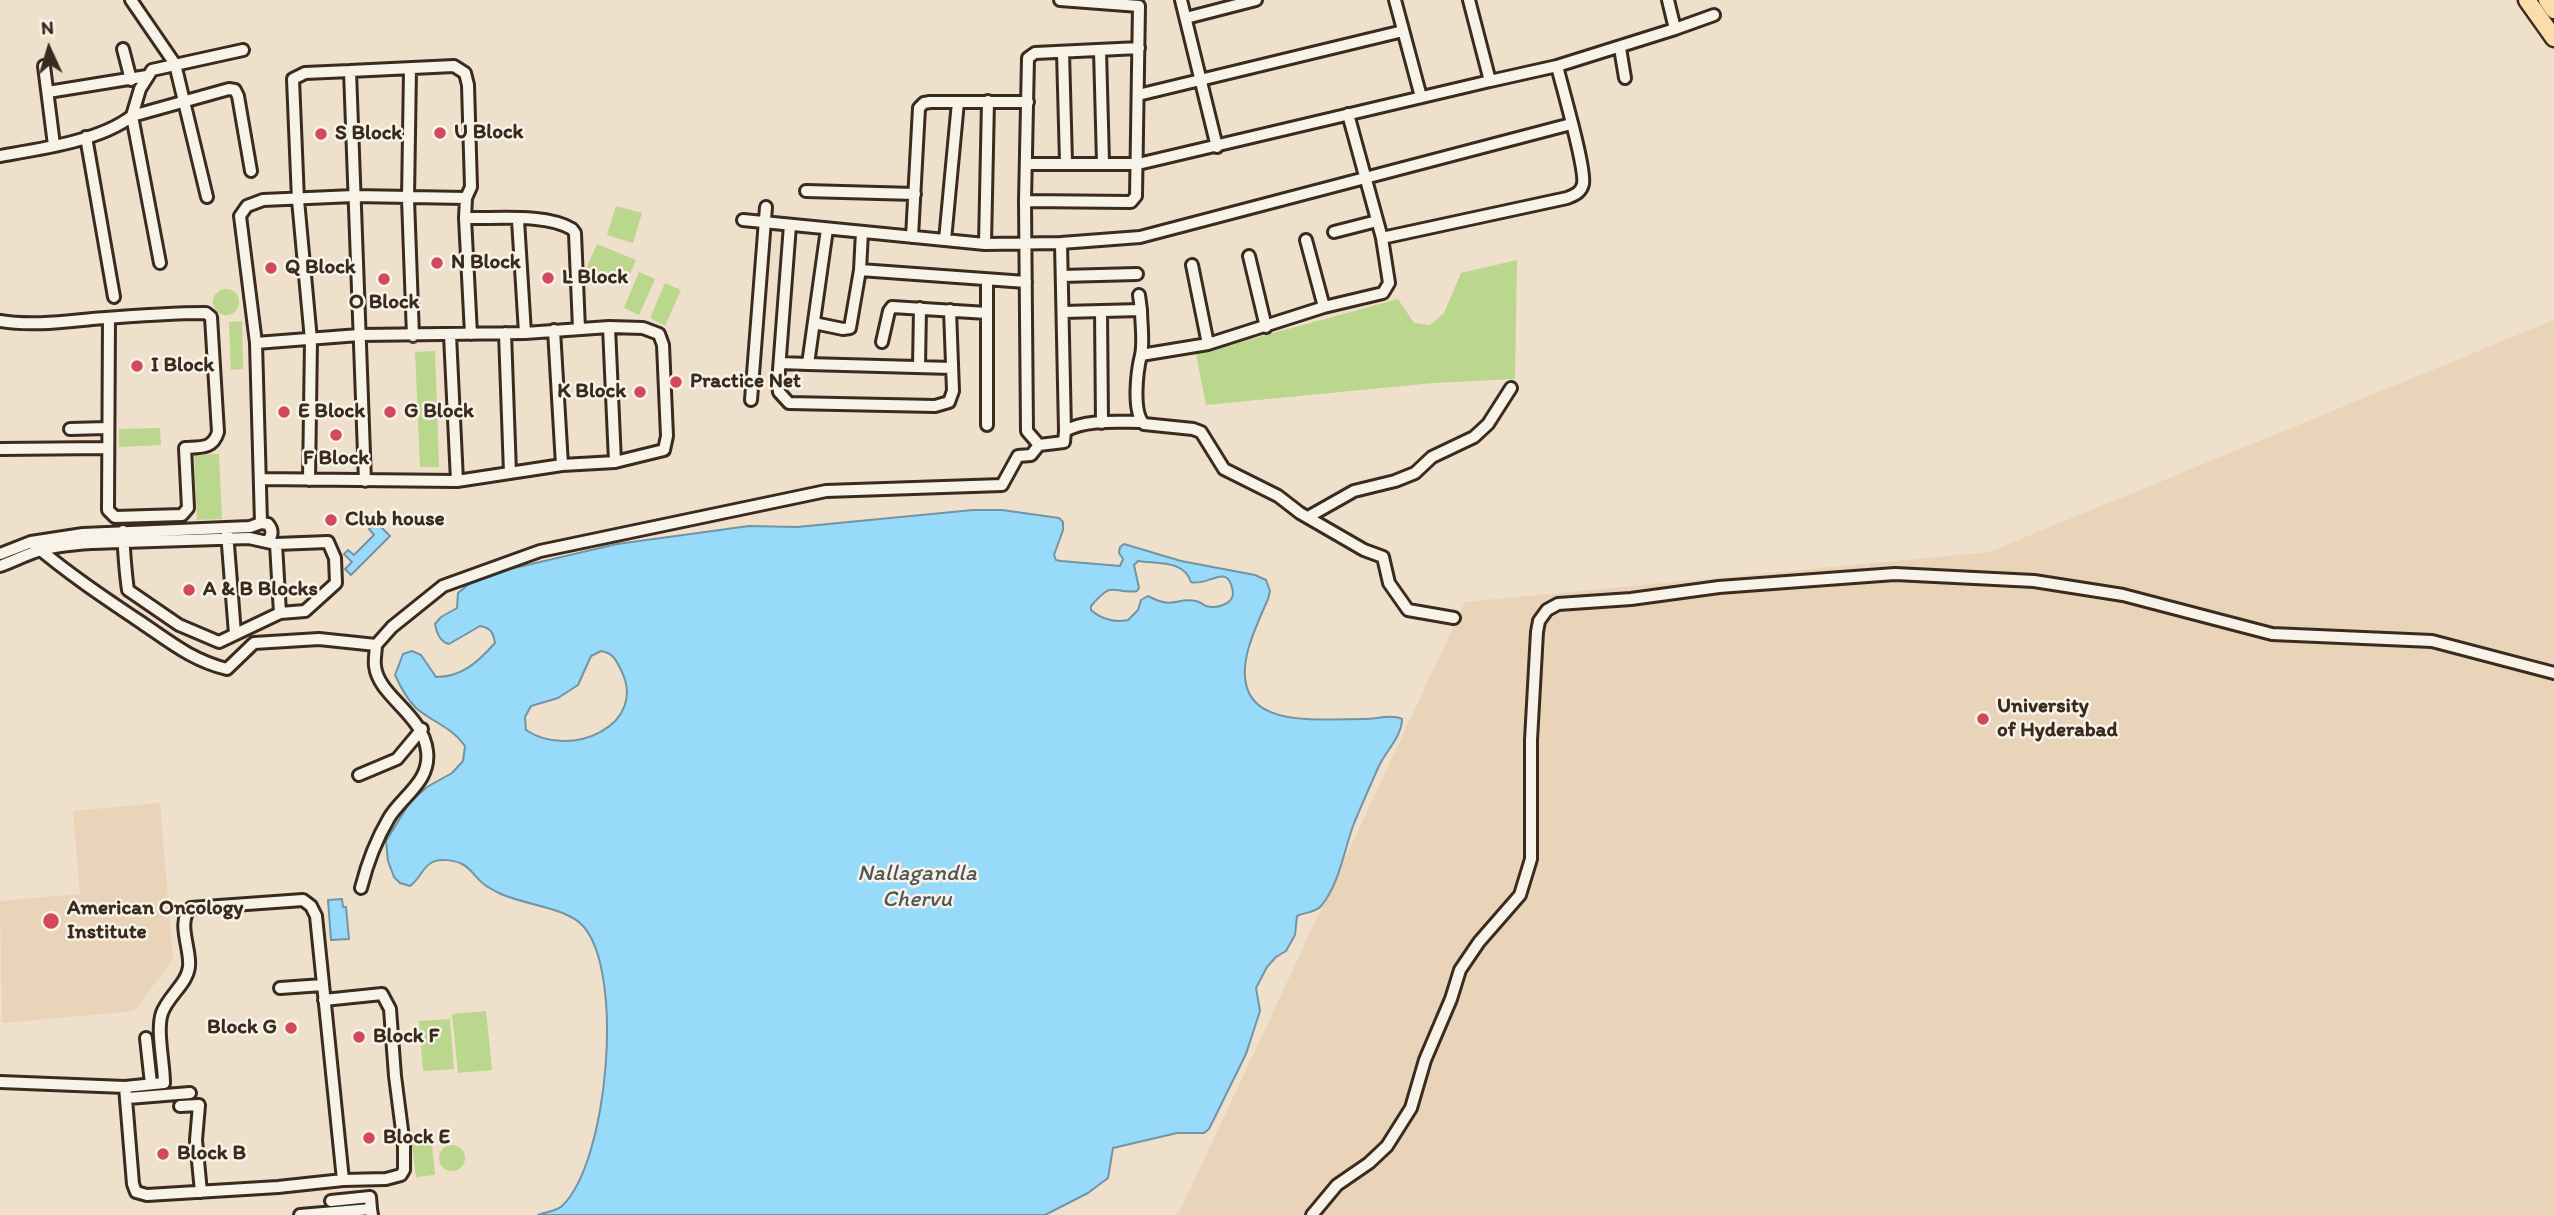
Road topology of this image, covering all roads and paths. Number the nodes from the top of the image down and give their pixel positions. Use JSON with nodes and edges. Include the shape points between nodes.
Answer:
{"nodes":[{"id":1,"x":131,"y":0,"type":"edge"},
{"id":2,"x":1060,"y":0,"type":"edge"},
{"id":3,"x":1181,"y":0,"type":"edge"},
{"id":4,"x":1256,"y":0,"type":"edge"},
{"id":5,"x":1395,"y":0,"type":"edge"},
{"id":6,"x":1469,"y":0,"type":"edge"},
{"id":7,"x":1668,"y":0,"type":"edge"},
{"id":8,"x":2527,"y":0,"type":"edge"},
{"id":9,"x":2547,"y":0,"type":"edge"},
{"id":10,"x":2554,"y":10,"type":"edge"},
{"id":11,"x":1714,"y":15,"type":"dead end"},
{"id":12,"x":1185,"y":18,"type":"junction"},
{"id":13,"x":1675,"y":29,"type":"junction"},
{"id":14,"x":1403,"y":31,"type":"junction"},
{"id":15,"x":2554,"y":38,"type":"edge"},
{"id":16,"x":1139,"y":48,"type":"junction"},
{"id":17,"x":1620,"y":48,"type":"junction"},
{"id":18,"x":123,"y":49,"type":"dead end"},
{"id":19,"x":243,"y":50,"type":"dead end"},
{"id":20,"x":1100,"y":50,"type":"junction"},
{"id":21,"x":1063,"y":52,"type":"junction"},
{"id":22,"x":175,"y":64,"type":"junction"},
{"id":23,"x":44,"y":66,"type":"dead end"},
{"id":24,"x":1557,"y":66,"type":"junction"},
{"id":25,"x":410,"y":69,"type":"junction"},
{"id":26,"x":350,"y":72,"type":"junction"},
{"id":27,"x":147,"y":76,"type":"junction"},
{"id":28,"x":1625,"y":78,"type":"dead end"},
{"id":29,"x":131,"y":80,"type":"junction"},
{"id":30,"x":1201,"y":81,"type":"junction"},
{"id":31,"x":1490,"y":81,"type":"junction"},
{"id":32,"x":48,"y":92,"type":"junction"},
{"id":33,"x":1138,"y":95,"type":"junction"},
{"id":34,"x":1421,"y":97,"type":"junction"},
{"id":35,"x":183,"y":101,"type":"junction"},
{"id":36,"x":988,"y":101,"type":"junction"},
{"id":37,"x":958,"y":102,"type":"junction"},
{"id":38,"x":1028,"y":102,"type":"junction"},
{"id":39,"x":1348,"y":114,"type":"junction"},
{"id":40,"x":132,"y":116,"type":"junction"},
{"id":41,"x":1571,"y":124,"type":"junction"},
{"id":42,"x":86,"y":137,"type":"junction"},
{"id":43,"x":54,"y":145,"type":"junction"},
{"id":44,"x":1217,"y":147,"type":"junction"},
{"id":45,"x":0,"y":156,"type":"edge"},
{"id":46,"x":1066,"y":162,"type":"junction"},
{"id":47,"x":1102,"y":162,"type":"junction"},
{"id":48,"x":1138,"y":163,"type":"junction"},
{"id":49,"x":1027,"y":164,"type":"junction"},
{"id":50,"x":251,"y":171,"type":"dead end"},
{"id":51,"x":1366,"y":178,"type":"junction"},
{"id":52,"x":806,"y":191,"type":"dead end"},
{"id":53,"x":915,"y":194,"type":"junction"},
{"id":54,"x":207,"y":197,"type":"dead end"},
{"id":55,"x":354,"y":197,"type":"junction"},
{"id":56,"x":466,"y":198,"type":"junction"},
{"id":57,"x":408,"y":199,"type":"junction"},
{"id":58,"x":298,"y":200,"type":"junction"},
{"id":59,"x":1025,"y":201,"type":"junction"},
{"id":60,"x":766,"y":207,"type":"dead end"},
{"id":61,"x":465,"y":218,"type":"junction"},
{"id":62,"x":518,"y":219,"type":"junction"},
{"id":63,"x":743,"y":220,"type":"dead end"},
{"id":64,"x":1377,"y":221,"type":"junction"},
{"id":65,"x":764,"y":222,"type":"junction"},
{"id":66,"x":790,"y":225,"type":"junction"},
{"id":67,"x":827,"y":229,"type":"junction"},
{"id":68,"x":862,"y":232,"type":"junction"},
{"id":69,"x":1334,"y":232,"type":"dead end"},
{"id":70,"x":912,"y":237,"type":"junction"},
{"id":71,"x":1382,"y":238,"type":"junction"},
{"id":72,"x":945,"y":240,"type":"junction"},
{"id":73,"x":1307,"y":240,"type":"dead end"},
{"id":74,"x":1061,"y":243,"type":"junction"},
{"id":75,"x":985,"y":244,"type":"junction"},
{"id":76,"x":1026,"y":244,"type":"junction"},
{"id":77,"x":1249,"y":256,"type":"dead end"},
{"id":78,"x":160,"y":263,"type":"dead end"},
{"id":79,"x":1192,"y":265,"type":"dead end"},
{"id":80,"x":860,"y":271,"type":"junction"},
{"id":81,"x":1137,"y":274,"type":"dead end"},
{"id":82,"x":1062,"y":276,"type":"junction"},
{"id":83,"x":987,"y":280,"type":"junction"},
{"id":84,"x":1026,"y":282,"type":"junction"},
{"id":85,"x":1139,"y":295,"type":"dead end"},
{"id":86,"x":114,"y":297,"type":"dead end"},
{"id":87,"x":1324,"y":307,"type":"junction"},
{"id":88,"x":920,"y":308,"type":"junction"},
{"id":89,"x":950,"y":310,"type":"junction"},
{"id":90,"x":1141,"y":310,"type":"junction"},
{"id":91,"x":1101,"y":311,"type":"junction"},
{"id":92,"x":1063,"y":312,"type":"junction"},
{"id":93,"x":987,"y":313,"type":"junction"},
{"id":94,"x":109,"y":318,"type":"junction"},
{"id":95,"x":0,"y":321,"type":"edge"},
{"id":96,"x":814,"y":323,"type":"junction"},
{"id":97,"x":609,"y":327,"type":"junction"},
{"id":98,"x":1266,"y":327,"type":"junction"},
{"id":99,"x":579,"y":329,"type":"junction"},
{"id":100,"x":554,"y":330,"type":"junction"},
{"id":101,"x":505,"y":333,"type":"junction"},
{"id":102,"x":525,"y":333,"type":"junction"},
{"id":103,"x":471,"y":334,"type":"junction"},
{"id":104,"x":359,"y":335,"type":"junction"},
{"id":105,"x":450,"y":335,"type":"junction"},
{"id":106,"x":413,"y":336,"type":"junction"},
{"id":107,"x":311,"y":340,"type":"junction"},
{"id":108,"x":882,"y":342,"type":"dead end"},
{"id":109,"x":256,"y":343,"type":"junction"},
{"id":110,"x":1208,"y":344,"type":"junction"},
{"id":111,"x":1141,"y":355,"type":"junction"},
{"id":112,"x":780,"y":363,"type":"junction"},
{"id":113,"x":808,"y":364,"type":"junction"},
{"id":114,"x":919,"y":367,"type":"junction"},
{"id":115,"x":952,"y":368,"type":"junction"},
{"id":116,"x":1511,"y":388,"type":"dead end"},
{"id":117,"x":751,"y":400,"type":"dead end"},
{"id":118,"x":1142,"y":422,"type":"junction"},
{"id":119,"x":1102,"y":423,"type":"junction"},
{"id":120,"x":987,"y":425,"type":"dead end"},
{"id":121,"x":107,"y":428,"type":"junction"},
{"id":122,"x":70,"y":429,"type":"dead end"},
{"id":123,"x":1065,"y":431,"type":"junction"},
{"id":124,"x":1039,"y":445,"type":"junction"},
{"id":125,"x":107,"y":448,"type":"junction"},
{"id":126,"x":0,"y":449,"type":"edge"},
{"id":127,"x":615,"y":462,"type":"junction"},
{"id":128,"x":562,"y":465,"type":"junction"},
{"id":129,"x":510,"y":473,"type":"junction"},
{"id":130,"x":260,"y":479,"type":"junction"},
{"id":131,"x":309,"y":480,"type":"junction"},
{"id":132,"x":365,"y":481,"type":"junction"},
{"id":133,"x":457,"y":481,"type":"junction"},
{"id":134,"x":1308,"y":517,"type":"junction"},
{"id":135,"x":261,"y":523,"type":"junction"},
{"id":136,"x":227,"y":527,"type":"junction"},
{"id":137,"x":123,"y":537,"type":"junction"},
{"id":138,"x":228,"y":539,"type":"junction"},
{"id":139,"x":31,"y":542,"type":"junction"},
{"id":140,"x":271,"y":543,"type":"junction"},
{"id":141,"x":41,"y":550,"type":"junction"},
{"id":142,"x":0,"y":554,"type":"edge"},
{"id":143,"x":0,"y":566,"type":"edge"},
{"id":144,"x":280,"y":613,"type":"junction"},
{"id":145,"x":1454,"y":618,"type":"dead end"},
{"id":146,"x":235,"y":634,"type":"junction"},
{"id":147,"x":376,"y":645,"type":"junction"},
{"id":148,"x":2554,"y":673,"type":"edge"},
{"id":149,"x":422,"y":729,"type":"junction"},
{"id":150,"x":359,"y":775,"type":"dead end"},
{"id":151,"x":361,"y":888,"type":"dead end"},
{"id":152,"x":323,"y":985,"type":"junction"},
{"id":153,"x":280,"y":988,"type":"dead end"},
{"id":154,"x":324,"y":1000,"type":"junction"},
{"id":155,"x":146,"y":1038,"type":"dead end"},
{"id":156,"x":0,"y":1082,"type":"edge"},
{"id":157,"x":150,"y":1084,"type":"junction"},
{"id":158,"x":127,"y":1093,"type":"junction"},
{"id":159,"x":190,"y":1093,"type":"dead end"},
{"id":160,"x":180,"y":1106,"type":"dead end"},
{"id":161,"x":343,"y":1180,"type":"junction"},
{"id":162,"x":201,"y":1192,"type":"junction"},
{"id":163,"x":331,"y":1201,"type":"dead end"},
{"id":164,"x":372,"y":1212,"type":"edge"},
{"id":165,"x":300,"y":1215,"type":"edge"},
{"id":166,"x":1312,"y":1215,"type":"edge"}],
"edges":[{"from":1,"to":22,"type":"street"},
{"from":2,"to":16,"type":"street","via":[[1139,6]]},
{"from":3,"to":12,"type":"street"},
{"from":4,"to":12,"type":"street"},
{"from":5,"to":14,"type":"street"},
{"from":6,"to":31,"type":"street"},
{"from":7,"to":13,"type":"street"},
{"from":8,"to":15,"type":"main road"},
{"from":9,"to":10,"type":"main road"},
{"from":11,"to":13,"type":"street"},
{"from":12,"to":30,"type":"street"},
{"from":13,"to":17,"type":"street"},
{"from":14,"to":30,"type":"street"},
{"from":14,"to":34,"type":"street"},
{"from":16,"to":20,"type":"street"},
{"from":16,"to":33,"type":"street"},
{"from":17,"to":24,"type":"street"},
{"from":17,"to":28,"type":"street"},
{"from":18,"to":29,"type":"street"},
{"from":19,"to":22,"type":"street"},
{"from":20,"to":21,"type":"street"},
{"from":20,"to":47,"type":"street"},
{"from":21,"to":38,"type":"street","via":[[1035,53],[1028,58]]},
{"from":21,"to":46,"type":"street"},
{"from":22,"to":27,"type":"street","via":[[152,70]]},
{"from":22,"to":35,"type":"street"},
{"from":23,"to":32,"type":"street"},
{"from":24,"to":31,"type":"street"},
{"from":24,"to":41,"type":"street"},
{"from":25,"to":26,"type":"street"},
{"from":25,"to":56,"type":"street","via":[[454,66],[466,72],[471,187]]},
{"from":25,"to":57,"type":"street"},
{"from":26,"to":55,"type":"street"},
{"from":26,"to":58,"type":"street","via":[[305,73],[293,79]]},
{"from":27,"to":29,"type":"street"},
{"from":27,"to":40,"type":"street"},
{"from":29,"to":32,"type":"street"},
{"from":30,"to":33,"type":"street"},
{"from":30,"to":44,"type":"street"},
{"from":31,"to":34,"type":"street"},
{"from":32,"to":43,"type":"street"},
{"from":33,"to":48,"type":"street"},
{"from":34,"to":39,"type":"street"},
{"from":35,"to":40,"type":"street"},
{"from":35,"to":50,"type":"street","via":[[235,90]]},
{"from":35,"to":54,"type":"street"},
{"from":36,"to":37,"type":"street"},
{"from":36,"to":38,"type":"street"},
{"from":36,"to":75,"type":"street"},
{"from":37,"to":53,"type":"street","via":[[923,103],[919,108]]},
{"from":37,"to":72,"type":"street"},
{"from":38,"to":49,"type":"street"},
{"from":39,"to":44,"type":"street"},
{"from":39,"to":51,"type":"street"},
{"from":40,"to":42,"type":"street"},
{"from":40,"to":78,"type":"street"},
{"from":41,"to":51,"type":"street"},
{"from":41,"to":71,"type":"street","via":[[1583,177],[1576,194]]},
{"from":42,"to":43,"type":"street"},
{"from":42,"to":86,"type":"street"},
{"from":43,"to":45,"type":"street"},
{"from":44,"to":48,"type":"street"},
{"from":46,"to":47,"type":"street"},
{"from":46,"to":49,"type":"street"},
{"from":47,"to":48,"type":"street"},
{"from":48,"to":59,"type":"street","via":[[1136,196],[1131,202]]},
{"from":49,"to":59,"type":"street"},
{"from":51,"to":64,"type":"street"},
{"from":51,"to":74,"type":"street","via":[[1140,237]]},
{"from":52,"to":53,"type":"street"},
{"from":53,"to":70,"type":"street"},
{"from":55,"to":57,"type":"street"},
{"from":55,"to":58,"type":"street"},
{"from":55,"to":104,"type":"street"},
{"from":56,"to":57,"type":"street"},
{"from":56,"to":61,"type":"street"},
{"from":57,"to":106,"type":"street"},
{"from":58,"to":107,"type":"street"},
{"from":58,"to":109,"type":"street","via":[[263,200],[247,206],[240,216]]},
{"from":59,"to":76,"type":"street"},
{"from":60,"to":65,"type":"street"},
{"from":61,"to":62,"type":"street"},
{"from":61,"to":103,"type":"street"},
{"from":62,"to":99,"type":"street","via":[[535,217],[567,226],[575,233]]},
{"from":62,"to":102,"type":"street"},
{"from":63,"to":65,"type":"street"},
{"from":64,"to":69,"type":"street"},
{"from":64,"to":71,"type":"street"},
{"from":65,"to":66,"type":"street"},
{"from":65,"to":117,"type":"street"},
{"from":66,"to":67,"type":"street"},
{"from":66,"to":112,"type":"street"},
{"from":67,"to":68,"type":"street"},
{"from":67,"to":96,"type":"street"},
{"from":68,"to":70,"type":"street"},
{"from":68,"to":80,"type":"street"},
{"from":70,"to":72,"type":"street"},
{"from":71,"to":87,"type":"street","via":[[1387,288]]},
{"from":72,"to":75,"type":"street"},
{"from":73,"to":87,"type":"street"},
{"from":74,"to":76,"type":"street"},
{"from":74,"to":82,"type":"street"},
{"from":75,"to":76,"type":"street"},
{"from":76,"to":84,"type":"street"},
{"from":77,"to":98,"type":"street"},
{"from":79,"to":110,"type":"street"},
{"from":80,"to":83,"type":"street"},
{"from":80,"to":96,"type":"street","via":[[850,328]]},
{"from":81,"to":82,"type":"street"},
{"from":82,"to":92,"type":"street"},
{"from":83,"to":84,"type":"street"},
{"from":83,"to":93,"type":"street"},
{"from":84,"to":124,"type":"street","via":[[1027,431]]},
{"from":85,"to":90,"type":"street"},
{"from":87,"to":98,"type":"street"},
{"from":88,"to":89,"type":"street"},
{"from":88,"to":108,"type":"street","via":[[890,308]]},
{"from":88,"to":114,"type":"street"},
{"from":89,"to":93,"type":"street"},
{"from":89,"to":115,"type":"street"},
{"from":90,"to":91,"type":"street"},
{"from":90,"to":111,"type":"street"},
{"from":91,"to":92,"type":"street"},
{"from":91,"to":119,"type":"street"},
{"from":92,"to":123,"type":"street"},
{"from":93,"to":120,"type":"street"},
{"from":94,"to":95,"type":"street"},
{"from":94,"to":121,"type":"street"},
{"from":94,"to":125,"type":"street","via":[[162,313],[206,313],[211,317],[216,441],[186,448],[188,508],[182,515],[110,515]]},
{"from":96,"to":113,"type":"street"},
{"from":97,"to":99,"type":"street"},
{"from":97,"to":127,"type":"street"},
{"from":97,"to":127,"type":"street","via":[[643,328],[659,334],[664,358],[664,450]]},
{"from":98,"to":110,"type":"street"},
{"from":99,"to":100,"type":"street"},
{"from":100,"to":102,"type":"street"},
{"from":100,"to":128,"type":"street"},
{"from":101,"to":102,"type":"street"},
{"from":101,"to":103,"type":"street"},
{"from":101,"to":129,"type":"street"},
{"from":103,"to":105,"type":"street"},
{"from":104,"to":106,"type":"street"},
{"from":104,"to":107,"type":"street"},
{"from":104,"to":132,"type":"street"},
{"from":105,"to":106,"type":"street"},
{"from":105,"to":133,"type":"street"},
{"from":107,"to":109,"type":"street"},
{"from":107,"to":131,"type":"street"},
{"from":109,"to":130,"type":"street"},
{"from":110,"to":111,"type":"street"},
{"from":111,"to":118,"type":"street","via":[[1137,366]]},
{"from":112,"to":113,"type":"street"},
{"from":112,"to":115,"type":"street","via":[[779,393],[796,404],[942,405],[952,397]]},
{"from":113,"to":114,"type":"street"},
{"from":114,"to":115,"type":"street"},
{"from":116,"to":134,"type":"street","via":[[1474,437],[1432,457],[1415,473],[1354,491]]},
{"from":118,"to":119,"type":"street"},
{"from":118,"to":134,"type":"street","via":[[1201,432],[1224,469]]},
{"from":119,"to":123,"type":"street"},
{"from":121,"to":122,"type":"street"},
{"from":121,"to":125,"type":"street"},
{"from":123,"to":124,"type":"street","via":[[1064,442]]},
{"from":124,"to":147,"type":"street","via":[[1031,455],[1018,456],[1002,485],[826,491],[540,551],[443,586]]},
{"from":125,"to":126,"type":"street"},
{"from":127,"to":128,"type":"street"},
{"from":128,"to":129,"type":"street"},
{"from":129,"to":133,"type":"street"},
{"from":130,"to":131,"type":"street"},
{"from":130,"to":135,"type":"street"},
{"from":131,"to":132,"type":"street"},
{"from":132,"to":133,"type":"street"},
{"from":134,"to":145,"type":"street","via":[[1383,557],[1389,583],[1408,610]]},
{"from":135,"to":136,"type":"street"},
{"from":135,"to":140,"type":"street","via":[[272,530]]},
{"from":136,"to":137,"type":"street"},
{"from":136,"to":138,"type":"street"},
{"from":137,"to":138,"type":"street"},
{"from":137,"to":139,"type":"street","via":[[83,534]]},
{"from":137,"to":141,"type":"street"},
{"from":137,"to":146,"type":"street","via":[[128,590],[195,633],[219,642]]},
{"from":138,"to":140,"type":"street"},
{"from":138,"to":146,"type":"street"},
{"from":139,"to":141,"type":"street"},
{"from":139,"to":142,"type":"street"},
{"from":140,"to":144,"type":"street"},
{"from":140,"to":144,"type":"street","via":[[328,542],[335,558],[333,587],[305,611]]},
{"from":141,"to":143,"type":"street"},
{"from":141,"to":147,"type":"street","via":[[75,578],[203,663],[227,669],[254,643],[320,639]]},
{"from":144,"to":146,"type":"street"},
{"from":147,"to":149,"type":"street","via":[[374,667],[384,686]]},
{"from":148,"to":166,"type":"street","via":[[2432,641],[2272,634],[2123,595],[2034,581],[1895,574],[1558,604],[1547,610],[1537,632],[1531,859],[1520,895],[1460,970],[1410,1108],[1387,1146],[1337,1185]]},
{"from":149,"to":150,"type":"street","via":[[397,759]]},
{"from":149,"to":151,"type":"street","via":[[428,753],[421,781],[390,817],[367,864]]},
{"from":152,"to":153,"type":"street"},
{"from":152,"to":154,"type":"street"},
{"from":152,"to":157,"type":"street","via":[[316,916],[307,901],[191,908],[185,922],[189,967],[160,1020],[164,1083]]},
{"from":154,"to":161,"type":"street"},
{"from":154,"to":161,"type":"street","via":[[382,995],[390,1009],[404,1170],[386,1179]]},
{"from":155,"to":157,"type":"street"},
{"from":156,"to":158,"type":"street"},
{"from":157,"to":158,"type":"street"},
{"from":158,"to":159,"type":"street"},
{"from":158,"to":162,"type":"street","via":[[136,1192]]},
{"from":160,"to":162,"type":"street","via":[[199,1105]]},
{"from":161,"to":162,"type":"street"},
{"from":163,"to":164,"type":"street","via":[[370,1197]]},
{"from":164,"to":165,"type":"street"}]}
